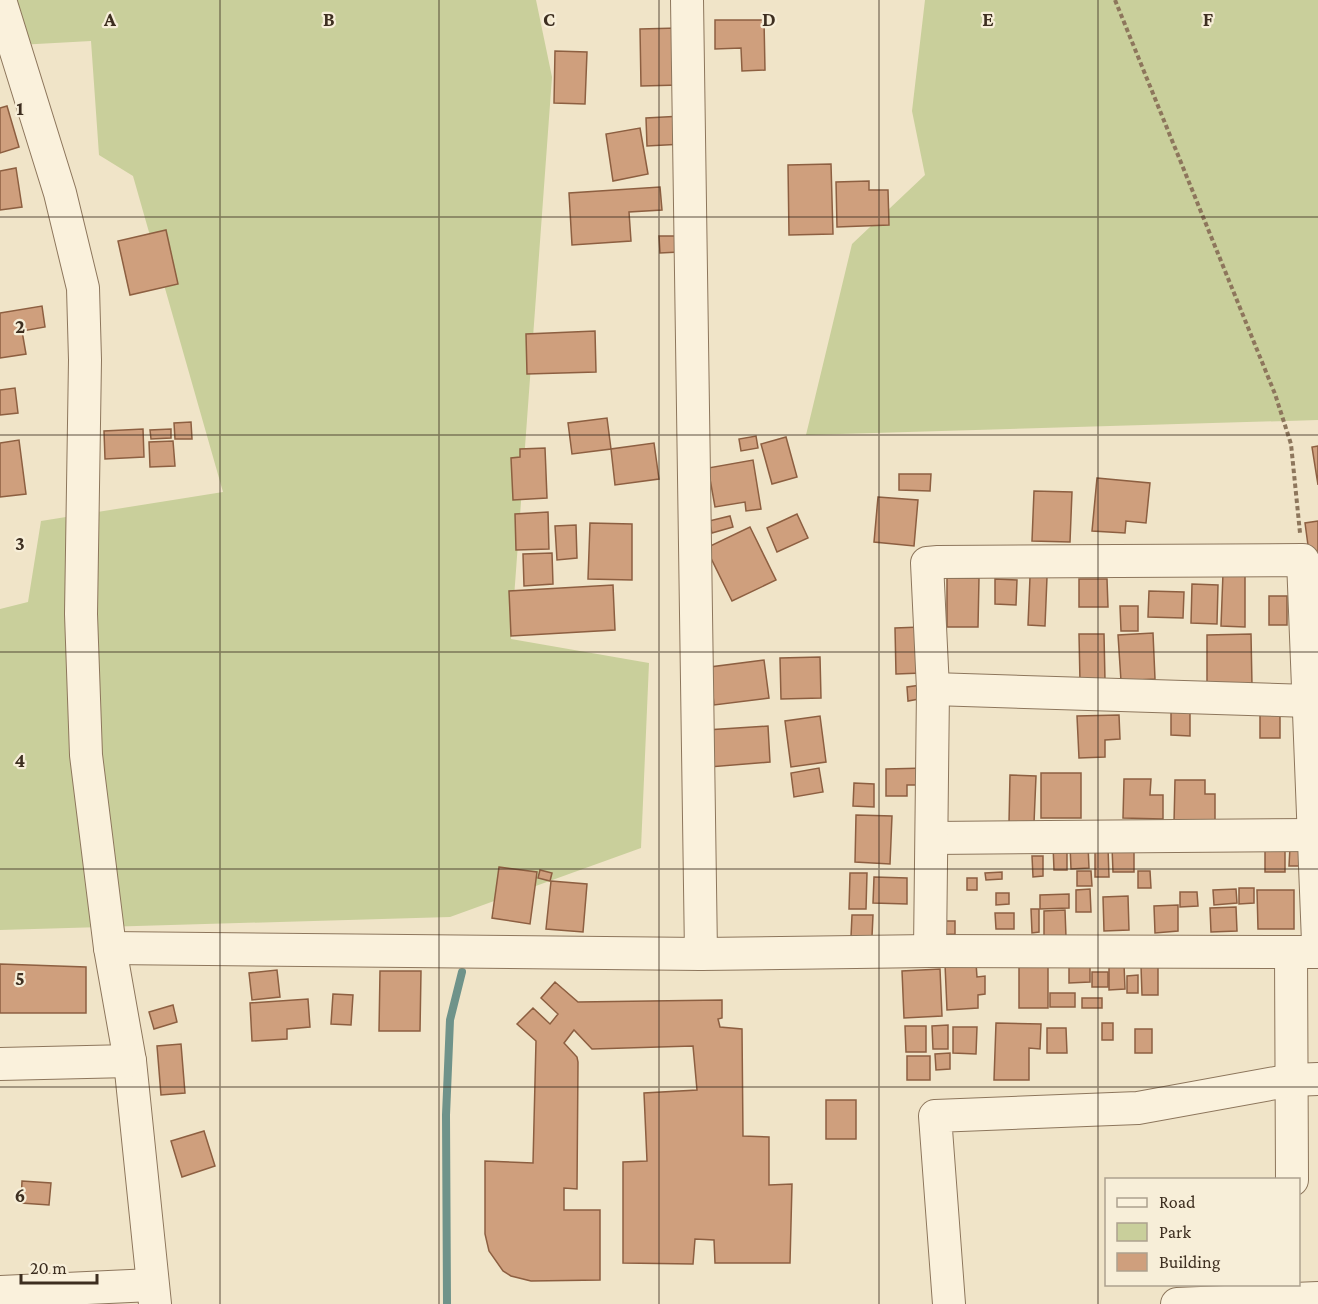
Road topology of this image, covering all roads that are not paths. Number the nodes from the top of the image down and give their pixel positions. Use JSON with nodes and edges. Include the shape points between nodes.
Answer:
{"nodes":[{"id":1,"x":0,"y":0,"type":"edge"},
{"id":2,"x":687,"y":0,"type":"edge"},
{"id":3,"x":1312,"y":598,"type":"edge"},
{"id":4,"x":933,"y":689,"type":"junction"},
{"id":5,"x":1309,"y":701,"type":"junction"},
{"id":6,"x":1314,"y":835,"type":"junction"},
{"id":7,"x":932,"y":838,"type":"junction"},
{"id":8,"x":110,"y":948,"type":"junction"},
{"id":9,"x":1309,"y":948,"type":"edge"},
{"id":10,"x":930,"y":951,"type":"junction"},
{"id":11,"x":701,"y":954,"type":"junction"},
{"id":12,"x":130,"y":1061,"type":"junction"},
{"id":13,"x":0,"y":1064,"type":"edge"},
{"id":14,"x":1305,"y":1079,"type":"edge"},
{"id":15,"x":1292,"y":1178,"type":"edge"},
{"id":16,"x":0,"y":1292,"type":"edge"},
{"id":17,"x":1301,"y":1293,"type":"edge"},
{"id":18,"x":153,"y":1294,"type":"edge"},
{"id":19,"x":949,"y":1304,"type":"edge"},
{"id":20,"x":1177,"y":1304,"type":"edge"}],
"edges":[{"from":1,"to":8,"type":"street","via":[[60,193],[83,288],[81,614],[86,756]]},
{"from":2,"to":11,"type":"street"},
{"from":3,"to":4,"type":"street","via":[[1303,560],[927,563]]},
{"from":3,"to":5,"type":"street"},
{"from":4,"to":5,"type":"street"},
{"from":4,"to":7,"type":"street"},
{"from":5,"to":6,"type":"street"},
{"from":6,"to":7,"type":"street"},
{"from":6,"to":9,"type":"street"},
{"from":7,"to":10,"type":"street"},
{"from":8,"to":11,"type":"street"},
{"from":8,"to":12,"type":"street"},
{"from":9,"to":10,"type":"street"},
{"from":9,"to":14,"type":"street"},
{"from":10,"to":11,"type":"street"},
{"from":12,"to":13,"type":"street"},
{"from":12,"to":18,"type":"street"},
{"from":14,"to":15,"type":"street"},
{"from":14,"to":19,"type":"street","via":[[1138,1108],[935,1116]]},
{"from":16,"to":18,"type":"street"},
{"from":17,"to":20,"type":"street"}]}
